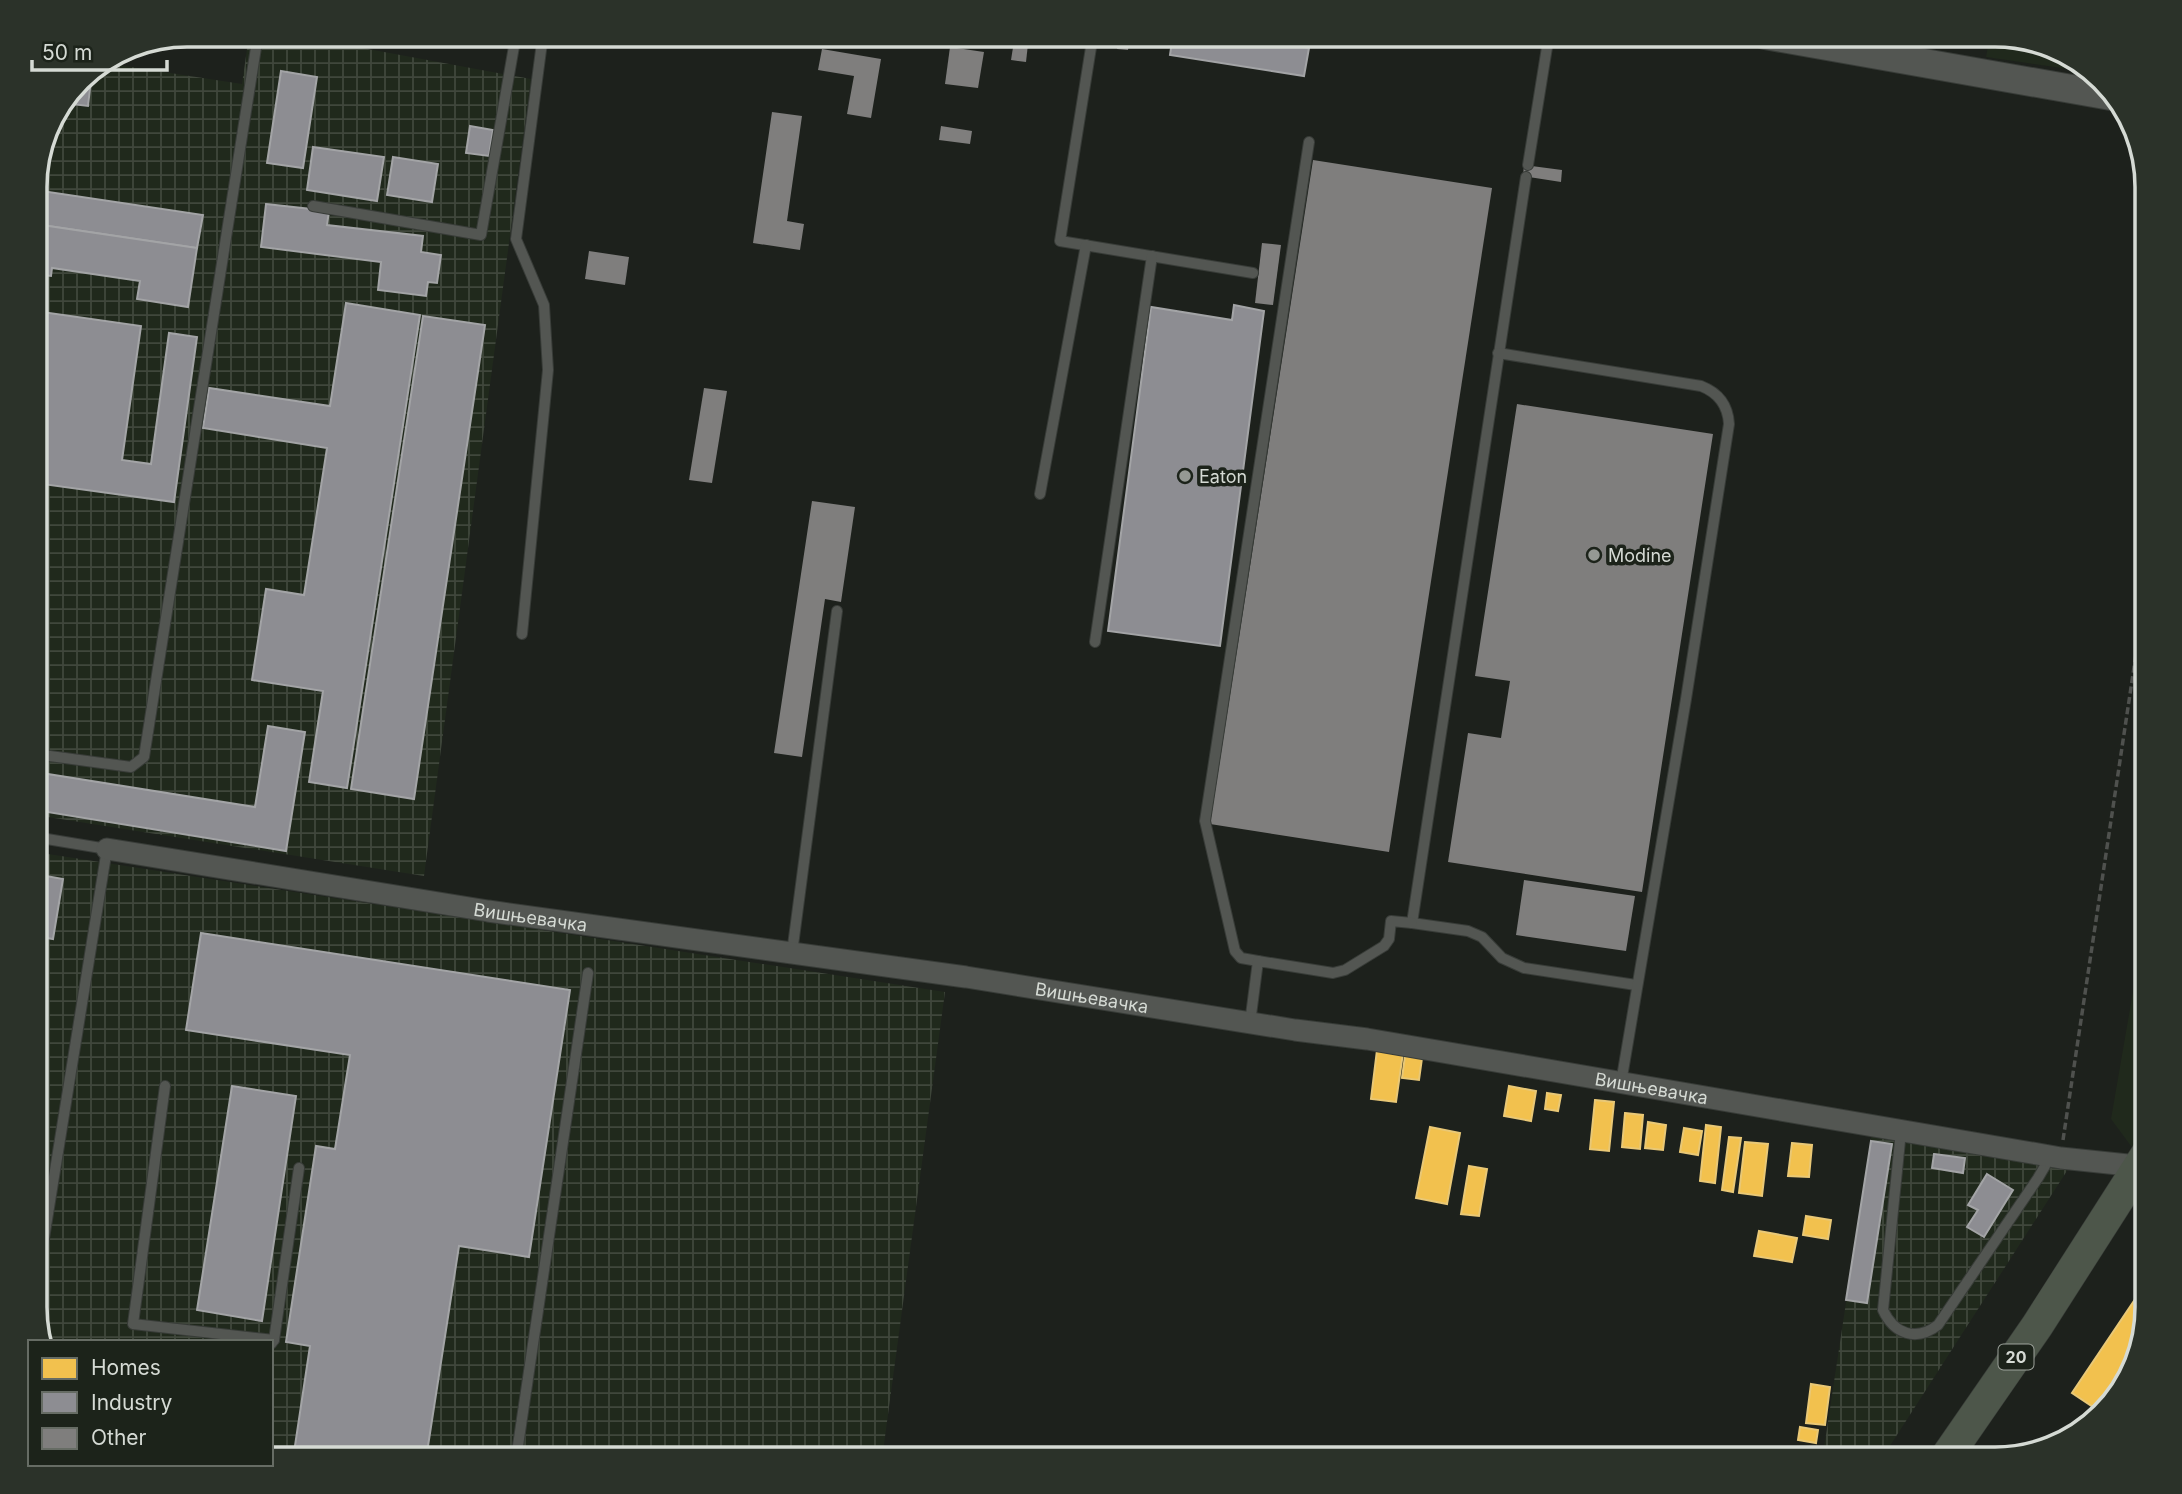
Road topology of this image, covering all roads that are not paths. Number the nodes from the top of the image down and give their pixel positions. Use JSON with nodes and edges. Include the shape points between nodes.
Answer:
{"nodes":[{"id":1,"x":256,"y":47,"type":"edge"},
{"id":2,"x":514,"y":47,"type":"edge"},
{"id":3,"x":541,"y":47,"type":"edge"},
{"id":4,"x":1091,"y":47,"type":"edge"},
{"id":5,"x":1547,"y":47,"type":"edge"},
{"id":6,"x":1833,"y":47,"type":"edge"},
{"id":7,"x":2099,"y":94,"type":"edge"},
{"id":8,"x":1309,"y":142,"type":"dead end"},
{"id":9,"x":313,"y":206,"type":"dead end"},
{"id":10,"x":1086,"y":245,"type":"junction"},
{"id":11,"x":1152,"y":256,"type":"junction"},
{"id":12,"x":1253,"y":273,"type":"dead end"},
{"id":13,"x":1498,"y":353,"type":"junction"},
{"id":14,"x":1040,"y":494,"type":"dead end"},
{"id":15,"x":837,"y":611,"type":"dead end"},
{"id":16,"x":522,"y":634,"type":"dead end"},
{"id":17,"x":1095,"y":642,"type":"dead end"},
{"id":18,"x":48,"y":756,"type":"edge"},
{"id":19,"x":48,"y":839,"type":"edge"},
{"id":20,"x":107,"y":849,"type":"junction"},
{"id":21,"x":1412,"y":923,"type":"junction"},
{"id":22,"x":792,"y":953,"type":"junction"},
{"id":23,"x":1258,"y":961,"type":"junction"},
{"id":24,"x":589,"y":973,"type":"dead end"},
{"id":25,"x":1636,"y":985,"type":"junction"},
{"id":26,"x":1250,"y":1023,"type":"junction"},
{"id":27,"x":1620,"y":1083,"type":"junction"},
{"id":28,"x":165,"y":1086,"type":"dead end"},
{"id":29,"x":1900,"y":1130,"type":"junction"},
{"id":30,"x":2054,"y":1156,"type":"junction"},
{"id":31,"x":2135,"y":1162,"type":"edge"},
{"id":32,"x":299,"y":1168,"type":"dead end"},
{"id":33,"x":2135,"y":1177,"type":"edge"},
{"id":34,"x":48,"y":1214,"type":"edge"},
{"id":35,"x":257,"y":1340,"type":"edge"},
{"id":36,"x":273,"y":1342,"type":"edge"},
{"id":37,"x":518,"y":1447,"type":"edge"},
{"id":38,"x":1957,"y":1447,"type":"edge"}],
"edges":[{"from":1,"to":18,"type":"lane","via":[[144,757],[131,767]]},
{"from":2,"to":9,"type":"lane","via":[[481,234]]},
{"from":3,"to":16,"type":"lane","via":[[516,239],[544,305],[548,370]]},
{"from":4,"to":10,"type":"lane","via":[[1060,241]]},
{"from":5,"to":13,"type":"lane"},
{"from":6,"to":7,"type":"main road"},
{"from":8,"to":23,"type":"lane","via":[[1205,821],[1235,951],[1241,958]]},
{"from":10,"to":11,"type":"lane"},
{"from":10,"to":14,"type":"lane"},
{"from":11,"to":12,"type":"lane"},
{"from":11,"to":17,"type":"lane"},
{"from":13,"to":21,"type":"lane"},
{"from":13,"to":25,"type":"lane","via":[[1701,386],[1722,401],[1728,416],[1686,699]]},
{"from":15,"to":22,"type":"lane"},
{"from":19,"to":20,"type":"lane","name":"Вишњевачка"},
{"from":20,"to":22,"type":"street","name":"Вишњевачка","via":[[488,911]]},
{"from":20,"to":34,"type":"lane"},
{"from":21,"to":23,"type":"lane","via":[[1391,921],[1384,946],[1333,973]]},
{"from":21,"to":25,"type":"lane","via":[[1468,931],[1482,937],[1502,958],[1524,968]]},
{"from":22,"to":26,"type":"street","name":"Вишњевачка"},
{"from":23,"to":26,"type":"lane"},
{"from":24,"to":37,"type":"lane"},
{"from":25,"to":27,"type":"lane"},
{"from":26,"to":27,"type":"street","name":"Вишњевачка"},
{"from":27,"to":29,"type":"street","name":"Вишњевачка"},
{"from":28,"to":35,"type":"lane","via":[[133,1324]]},
{"from":29,"to":30,"type":"street","name":"Вишњевачка"},
{"from":29,"to":30,"type":"lane","via":[[1883,1310],[1892,1325],[1908,1333],[1925,1333],[1938,1325]]},
{"from":30,"to":31,"type":"street","name":"Вишњевачка"},
{"from":32,"to":36,"type":"lane"},
{"from":33,"to":38,"type":"main road","number":"20"}]}
